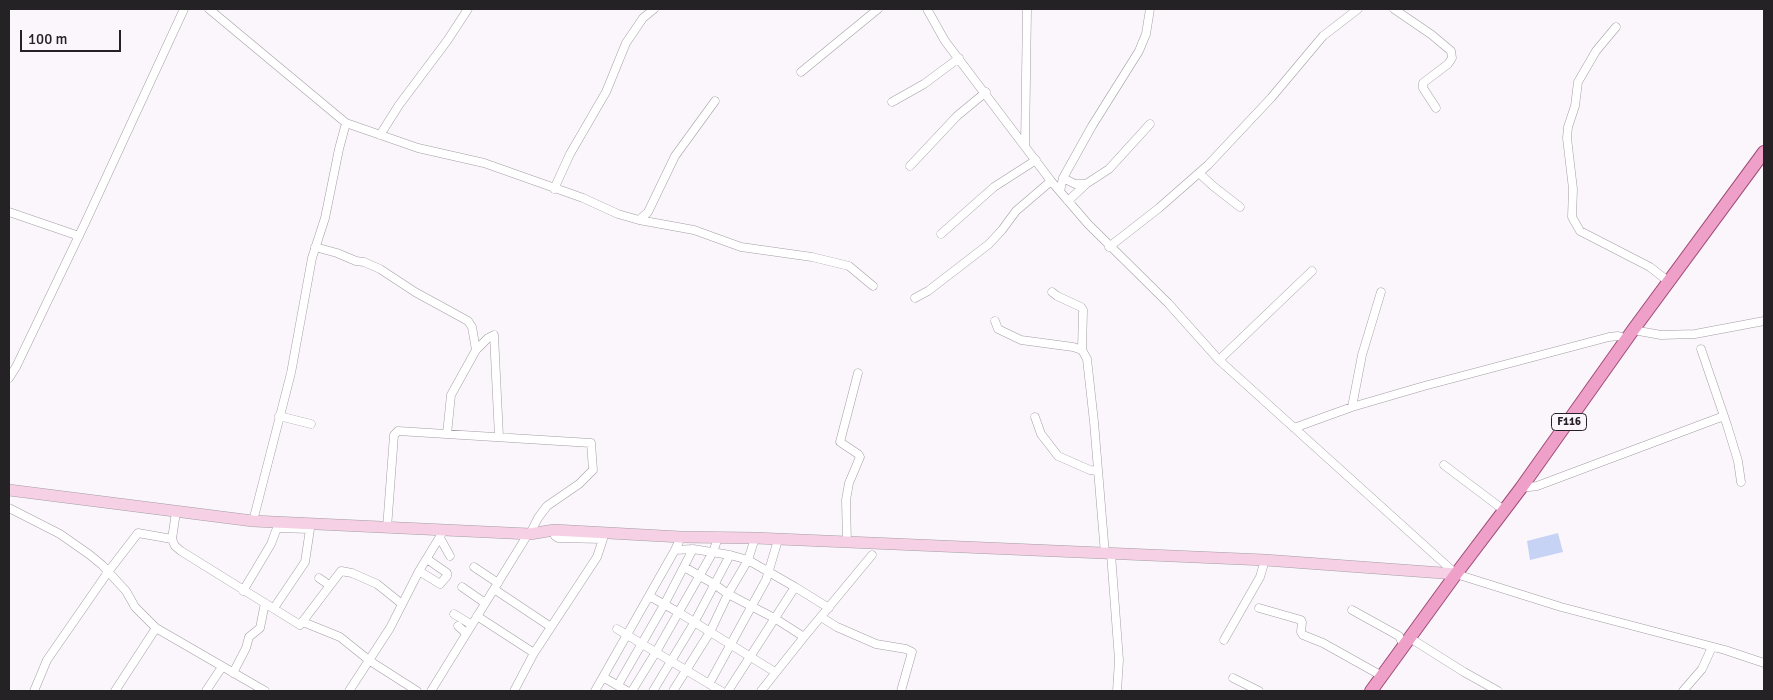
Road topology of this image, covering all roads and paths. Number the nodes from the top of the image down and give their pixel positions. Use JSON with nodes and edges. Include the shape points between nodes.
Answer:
{"nodes":[{"id":1,"x":184,"y":9,"type":"edge"},
{"id":2,"x":209,"y":9,"type":"edge"},
{"id":3,"x":468,"y":9,"type":"edge"},
{"id":4,"x":654,"y":9,"type":"edge"},
{"id":5,"x":878,"y":9,"type":"edge"},
{"id":6,"x":927,"y":9,"type":"edge"},
{"id":7,"x":1027,"y":9,"type":"edge"},
{"id":8,"x":1150,"y":9,"type":"edge"},
{"id":9,"x":1358,"y":9,"type":"edge"},
{"id":10,"x":1394,"y":9,"type":"edge"},
{"id":11,"x":1616,"y":27,"type":"dead end"},
{"id":12,"x":959,"y":58,"type":"junction"},
{"id":13,"x":801,"y":72,"type":"dead end"},
{"id":14,"x":986,"y":92,"type":"junction"},
{"id":15,"x":715,"y":101,"type":"dead end"},
{"id":16,"x":892,"y":102,"type":"dead end"},
{"id":17,"x":1436,"y":108,"type":"dead end"},
{"id":18,"x":346,"y":124,"type":"junction"},
{"id":19,"x":1150,"y":124,"type":"dead end"},
{"id":20,"x":380,"y":135,"type":"junction"},
{"id":21,"x":1025,"y":146,"type":"junction"},
{"id":22,"x":1764,"y":152,"type":"edge"},
{"id":23,"x":1036,"y":160,"type":"junction"},
{"id":24,"x":910,"y":166,"type":"dead end"},
{"id":25,"x":1199,"y":173,"type":"junction"},
{"id":26,"x":1063,"y":178,"type":"junction"},
{"id":27,"x":1051,"y":181,"type":"junction"},
{"id":28,"x":1086,"y":184,"type":"junction"},
{"id":29,"x":554,"y":189,"type":"junction"},
{"id":30,"x":1060,"y":191,"type":"junction"},
{"id":31,"x":1068,"y":201,"type":"junction"},
{"id":32,"x":1240,"y":207,"type":"dead end"},
{"id":33,"x":9,"y":212,"type":"edge"},
{"id":34,"x":639,"y":220,"type":"junction"},
{"id":35,"x":941,"y":234,"type":"dead end"},
{"id":36,"x":78,"y":236,"type":"junction"},
{"id":37,"x":315,"y":247,"type":"junction"},
{"id":38,"x":1109,"y":247,"type":"junction"},
{"id":39,"x":1312,"y":271,"type":"dead end"},
{"id":40,"x":1669,"y":282,"type":"junction"},
{"id":41,"x":873,"y":286,"type":"dead end"},
{"id":42,"x":1052,"y":292,"type":"dead end"},
{"id":43,"x":1381,"y":292,"type":"dead end"},
{"id":44,"x":915,"y":298,"type":"dead end"},
{"id":45,"x":994,"y":321,"type":"dead end"},
{"id":46,"x":1764,"y":321,"type":"edge"},
{"id":47,"x":1631,"y":335,"type":"junction"},
{"id":48,"x":1701,"y":348,"type":"dead end"},
{"id":49,"x":476,"y":350,"type":"junction"},
{"id":50,"x":1082,"y":350,"type":"junction"},
{"id":51,"x":1219,"y":360,"type":"junction"},
{"id":52,"x":858,"y":374,"type":"dead end"},
{"id":53,"x":9,"y":378,"type":"edge"},
{"id":54,"x":1352,"y":407,"type":"junction"},
{"id":55,"x":278,"y":416,"type":"junction"},
{"id":56,"x":1724,"y":416,"type":"junction"},
{"id":57,"x":1035,"y":417,"type":"dead end"},
{"id":58,"x":312,"y":424,"type":"dead end"},
{"id":59,"x":1294,"y":428,"type":"junction"},
{"id":60,"x":447,"y":434,"type":"junction"},
{"id":61,"x":499,"y":437,"type":"junction"},
{"id":62,"x":1444,"y":464,"type":"dead end"},
{"id":63,"x":1097,"y":471,"type":"junction"},
{"id":64,"x":1741,"y":482,"type":"dead end"},
{"id":65,"x":1521,"y":488,"type":"junction"},
{"id":66,"x":9,"y":490,"type":"edge"},
{"id":67,"x":9,"y":508,"type":"edge"},
{"id":68,"x":1505,"y":511,"type":"junction"},
{"id":69,"x":176,"y":512,"type":"junction"},
{"id":70,"x":253,"y":521,"type":"junction"},
{"id":71,"x":388,"y":528,"type":"junction"},
{"id":72,"x":554,"y":530,"type":"junction"},
{"id":73,"x":442,"y":534,"type":"junction"},
{"id":74,"x":529,"y":534,"type":"junction"},
{"id":75,"x":681,"y":537,"type":"junction"},
{"id":76,"x":718,"y":538,"type":"junction"},
{"id":77,"x":755,"y":538,"type":"junction"},
{"id":78,"x":172,"y":539,"type":"junction"},
{"id":79,"x":778,"y":540,"type":"junction"},
{"id":80,"x":847,"y":543,"type":"junction"},
{"id":81,"x":692,"y":549,"type":"junction"},
{"id":82,"x":676,"y":550,"type":"junction"},
{"id":83,"x":713,"y":552,"type":"junction"},
{"id":84,"x":1108,"y":554,"type":"junction"},
{"id":85,"x":730,"y":555,"type":"junction"},
{"id":86,"x":872,"y":555,"type":"dead end"},
{"id":87,"x":450,"y":556,"type":"dead end"},
{"id":88,"x":427,"y":559,"type":"junction"},
{"id":89,"x":748,"y":560,"type":"junction"},
{"id":90,"x":1265,"y":560,"type":"junction"},
{"id":91,"x":474,"y":567,"type":"dead end"},
{"id":92,"x":684,"y":567,"type":"junction"},
{"id":93,"x":419,"y":571,"type":"junction"},
{"id":94,"x":108,"y":572,"type":"junction"},
{"id":95,"x":769,"y":572,"type":"junction"},
{"id":96,"x":1456,"y":574,"type":"junction"},
{"id":97,"x":700,"y":575,"type":"junction"},
{"id":98,"x":319,"y":578,"type":"dead end"},
{"id":99,"x":714,"y":584,"type":"junction"},
{"id":100,"x":329,"y":585,"type":"junction"},
{"id":101,"x":496,"y":586,"type":"junction"},
{"id":102,"x":462,"y":587,"type":"dead end"},
{"id":103,"x":795,"y":587,"type":"junction"},
{"id":104,"x":244,"y":591,"type":"junction"},
{"id":105,"x":728,"y":594,"type":"junction"},
{"id":106,"x":649,"y":596,"type":"junction"},
{"id":107,"x":265,"y":603,"type":"junction"},
{"id":108,"x":485,"y":603,"type":"junction"},
{"id":109,"x":402,"y":604,"type":"junction"},
{"id":110,"x":664,"y":605,"type":"junction"},
{"id":111,"x":752,"y":606,"type":"junction"},
{"id":112,"x":274,"y":608,"type":"junction"},
{"id":113,"x":829,"y":608,"type":"junction"},
{"id":114,"x":1258,"y":608,"type":"dead end"},
{"id":115,"x":1352,"y":610,"type":"dead end"},
{"id":116,"x":678,"y":612,"type":"junction"},
{"id":117,"x":454,"y":614,"type":"dead end"},
{"id":118,"x":477,"y":616,"type":"junction"},
{"id":119,"x":776,"y":618,"type":"junction"},
{"id":120,"x":821,"y":618,"type":"junction"},
{"id":121,"x":303,"y":622,"type":"junction"},
{"id":122,"x":694,"y":623,"type":"junction"},
{"id":123,"x":472,"y":625,"type":"junction"},
{"id":124,"x":458,"y":626,"type":"dead end"},
{"id":125,"x":156,"y":628,"type":"junction"},
{"id":126,"x":551,"y":628,"type":"junction"},
{"id":127,"x":617,"y":628,"type":"dead end"},
{"id":128,"x":710,"y":632,"type":"junction"},
{"id":129,"x":466,"y":634,"type":"junction"},
{"id":130,"x":628,"y":635,"type":"junction"},
{"id":131,"x":804,"y":637,"type":"junction"},
{"id":132,"x":1224,"y":640,"type":"dead end"},
{"id":133,"x":1408,"y":642,"type":"junction"},
{"id":134,"x":642,"y":644,"type":"junction"},
{"id":135,"x":731,"y":644,"type":"junction"},
{"id":136,"x":1712,"y":646,"type":"junction"},
{"id":137,"x":656,"y":652,"type":"junction"},
{"id":138,"x":534,"y":653,"type":"junction"},
{"id":139,"x":751,"y":656,"type":"junction"},
{"id":140,"x":370,"y":661,"type":"junction"},
{"id":141,"x":670,"y":661,"type":"junction"},
{"id":142,"x":1764,"y":663,"type":"edge"},
{"id":143,"x":222,"y":667,"type":"junction"},
{"id":144,"x":685,"y":671,"type":"junction"},
{"id":145,"x":775,"y":672,"type":"junction"},
{"id":146,"x":233,"y":673,"type":"junction"},
{"id":147,"x":1382,"y":676,"type":"junction"},
{"id":148,"x":603,"y":677,"type":"junction"},
{"id":149,"x":1233,"y":678,"type":"dead end"},
{"id":150,"x":709,"y":684,"type":"junction"},
{"id":151,"x":618,"y":685,"type":"junction"},
{"id":152,"x":34,"y":691,"type":"edge"},
{"id":153,"x":115,"y":691,"type":"edge"},
{"id":154,"x":206,"y":691,"type":"edge"},
{"id":155,"x":265,"y":691,"type":"edge"},
{"id":156,"x":349,"y":691,"type":"edge"},
{"id":157,"x":417,"y":691,"type":"edge"},
{"id":158,"x":431,"y":691,"type":"edge"},
{"id":159,"x":514,"y":691,"type":"edge"},
{"id":160,"x":595,"y":691,"type":"edge"},
{"id":161,"x":627,"y":691,"type":"edge"},
{"id":162,"x":632,"y":691,"type":"edge"},
{"id":163,"x":653,"y":691,"type":"edge"},
{"id":164,"x":673,"y":691,"type":"edge"},
{"id":165,"x":720,"y":691,"type":"edge"},
{"id":166,"x":728,"y":691,"type":"edge"},
{"id":167,"x":761,"y":691,"type":"edge"},
{"id":168,"x":900,"y":691,"type":"edge"},
{"id":169,"x":1117,"y":691,"type":"edge"},
{"id":170,"x":1259,"y":691,"type":"edge"},
{"id":171,"x":1371,"y":691,"type":"edge"},
{"id":172,"x":1498,"y":691,"type":"edge"},
{"id":173,"x":1683,"y":691,"type":"edge"}],
"edges":[{"from":1,"to":36,"type":"street"},
{"from":2,"to":18,"type":"street"},
{"from":3,"to":20,"type":"street"},
{"from":4,"to":29,"type":"street","via":[[643,18],[626,43],[606,92]]},
{"from":5,"to":13,"type":"street"},
{"from":6,"to":12,"type":"street"},
{"from":7,"to":21,"type":"street"},
{"from":8,"to":26,"type":"street","via":[[1139,51]]},
{"from":9,"to":25,"type":"street","via":[[1323,36],[1230,143]]},
{"from":10,"to":17,"type":"street","via":[[1451,51],[1452,58],[1448,64],[1423,82],[1423,88]]},
{"from":11,"to":40,"type":"street","via":[[1578,82],[1567,138],[1573,189],[1572,217],[1580,230],[1650,267]]},
{"from":12,"to":14,"type":"street"},
{"from":12,"to":16,"type":"street","via":[[924,84]]},
{"from":14,"to":21,"type":"street"},
{"from":14,"to":24,"type":"street","via":[[957,116]]},
{"from":15,"to":34,"type":"street","via":[[675,156],[648,212]]},
{"from":18,"to":20,"type":"street"},
{"from":18,"to":37,"type":"street","via":[[326,218]]},
{"from":19,"to":28,"type":"street","via":[[1109,169]]},
{"from":20,"to":29,"type":"street","via":[[418,148],[484,163]]},
{"from":21,"to":23,"type":"street"},
{"from":22,"to":40,"type":"main road","number":"F116"},
{"from":23,"to":27,"type":"street"},
{"from":23,"to":35,"type":"street","via":[[994,187]]},
{"from":25,"to":32,"type":"street"},
{"from":25,"to":38,"type":"street"},
{"from":26,"to":28,"type":"street","via":[[1075,184]]},
{"from":26,"to":30,"type":"street"},
{"from":27,"to":30,"type":"street"},
{"from":27,"to":44,"type":"street","via":[[1016,211],[989,244]]},
{"from":28,"to":31,"type":"street"},
{"from":29,"to":34,"type":"street"},
{"from":30,"to":31,"type":"street"},
{"from":31,"to":38,"type":"street"},
{"from":33,"to":36,"type":"street"},
{"from":34,"to":41,"type":"street","via":[[694,230],[741,246],[849,266]]},
{"from":36,"to":53,"type":"street"},
{"from":37,"to":49,"type":"street","via":[[380,269],[468,321]]},
{"from":37,"to":55,"type":"street","via":[[290,373]]},
{"from":38,"to":51,"type":"street","via":[[1168,303]]},
{"from":39,"to":51,"type":"street"},
{"from":40,"to":47,"type":"main road","number":"F116"},
{"from":42,"to":50,"type":"street","via":[[1084,310]]},
{"from":43,"to":54,"type":"street","via":[[1362,355]]},
{"from":45,"to":50,"type":"street","via":[[998,330],[1021,340]]},
{"from":46,"to":47,"type":"street","via":[[1695,334]]},
{"from":47,"to":54,"type":"street","via":[[1609,337]]},
{"from":47,"to":65,"type":"main road","number":"F116"},
{"from":48,"to":56,"type":"street"},
{"from":49,"to":60,"type":"street","via":[[451,395]]},
{"from":49,"to":61,"type":"street","via":[[494,335]]},
{"from":50,"to":63,"type":"street","via":[[1087,359]]},
{"from":51,"to":59,"type":"street"},
{"from":52,"to":80,"type":"street","via":[[840,442],[860,457],[847,492]]},
{"from":54,"to":59,"type":"street"},
{"from":55,"to":58,"type":"street"},
{"from":55,"to":70,"type":"street"},
{"from":56,"to":64,"type":"street"},
{"from":56,"to":65,"type":"street","via":[[1537,486]]},
{"from":57,"to":63,"type":"street","via":[[1041,434],[1058,456]]},
{"from":59,"to":96,"type":"street"},
{"from":60,"to":61,"type":"street"},
{"from":60,"to":71,"type":"street","via":[[395,432]]},
{"from":61,"to":74,"type":"street","via":[[591,443],[593,470],[547,506]]},
{"from":62,"to":68,"type":"street"},
{"from":63,"to":84,"type":"street"},
{"from":65,"to":68,"type":"main road","number":"F116"},
{"from":66,"to":69,"type":"street"},
{"from":67,"to":94,"type":"street","via":[[60,534]]},
{"from":68,"to":96,"type":"main road","number":"F116"},
{"from":69,"to":70,"type":"street"},
{"from":69,"to":78,"type":"street"},
{"from":70,"to":71,"type":"street"},
{"from":71,"to":73,"type":"street"},
{"from":72,"to":74,"type":"street"},
{"from":72,"to":75,"type":"street"},
{"from":72,"to":126,"type":"street","via":[[558,538],[603,539],[597,557]]},
{"from":73,"to":74,"type":"street"},
{"from":73,"to":87,"type":"street"},
{"from":73,"to":88,"type":"street"},
{"from":74,"to":101,"type":"street"},
{"from":75,"to":76,"type":"street"},
{"from":75,"to":82,"type":"street"},
{"from":76,"to":77,"type":"street"},
{"from":76,"to":83,"type":"street"},
{"from":77,"to":79,"type":"street"},
{"from":77,"to":89,"type":"street"},
{"from":78,"to":94,"type":"street","via":[[138,533]]},
{"from":78,"to":104,"type":"street","via":[[181,551]]},
{"from":79,"to":80,"type":"street"},
{"from":79,"to":95,"type":"street"},
{"from":80,"to":84,"type":"street"},
{"from":81,"to":82,"type":"street"},
{"from":81,"to":83,"type":"street"},
{"from":81,"to":92,"type":"street"},
{"from":82,"to":106,"type":"street"},
{"from":83,"to":85,"type":"street"},
{"from":83,"to":97,"type":"street"},
{"from":84,"to":90,"type":"street"},
{"from":84,"to":169,"type":"street","via":[[1119,660]]},
{"from":85,"to":89,"type":"street"},
{"from":85,"to":99,"type":"street"},
{"from":86,"to":113,"type":"street"},
{"from":88,"to":93,"type":"street"},
{"from":88,"to":93,"type":"street","via":[[448,576],[440,584]]},
{"from":89,"to":95,"type":"street"},
{"from":89,"to":105,"type":"street"},
{"from":90,"to":96,"type":"street"},
{"from":90,"to":132,"type":"street","via":[[1256,584]]},
{"from":91,"to":101,"type":"street"},
{"from":92,"to":97,"type":"street"},
{"from":92,"to":110,"type":"street"},
{"from":93,"to":109,"type":"street"},
{"from":94,"to":125,"type":"street"},
{"from":94,"to":152,"type":"street","via":[[47,660]]},
{"from":95,"to":103,"type":"street"},
{"from":95,"to":111,"type":"street"},
{"from":96,"to":133,"type":"main road","number":"F116"},
{"from":96,"to":136,"type":"street","via":[[1561,607]]},
{"from":97,"to":99,"type":"street"},
{"from":97,"to":116,"type":"street"},
{"from":98,"to":100,"type":"street"},
{"from":99,"to":105,"type":"street"},
{"from":99,"to":122,"type":"street"},
{"from":100,"to":109,"type":"street","via":[[341,571],[352,573],[377,584]]},
{"from":100,"to":121,"type":"street"},
{"from":101,"to":108,"type":"street"},
{"from":101,"to":126,"type":"street"},
{"from":102,"to":108,"type":"street"},
{"from":103,"to":113,"type":"street"},
{"from":103,"to":119,"type":"street"},
{"from":104,"to":107,"type":"street"},
{"from":104,"to":112,"type":"street","via":[[271,544],[276,528],[310,529],[305,562]]},
{"from":105,"to":111,"type":"street"},
{"from":105,"to":128,"type":"street"},
{"from":106,"to":110,"type":"street"},
{"from":106,"to":130,"type":"street"},
{"from":107,"to":112,"type":"street"},
{"from":107,"to":146,"type":"street","via":[[260,628],[249,637]]},
{"from":108,"to":118,"type":"street"},
{"from":109,"to":140,"type":"street"},
{"from":110,"to":116,"type":"street"},
{"from":110,"to":134,"type":"street"},
{"from":111,"to":119,"type":"street"},
{"from":111,"to":135,"type":"street"},
{"from":112,"to":121,"type":"street","via":[[300,625]]},
{"from":113,"to":120,"type":"street"},
{"from":114,"to":147,"type":"street","via":[[1301,620],[1303,635]]},
{"from":115,"to":133,"type":"street"},
{"from":116,"to":122,"type":"street"},
{"from":116,"to":137,"type":"street"},
{"from":117,"to":123,"type":"street"},
{"from":118,"to":123,"type":"street"},
{"from":118,"to":138,"type":"street"},
{"from":119,"to":131,"type":"street"},
{"from":119,"to":139,"type":"street"},
{"from":120,"to":131,"type":"street"},
{"from":120,"to":168,"type":"street","via":[[876,644],[912,652]]},
{"from":121,"to":140,"type":"street","via":[[340,637]]},
{"from":122,"to":128,"type":"street"},
{"from":122,"to":141,"type":"street"},
{"from":123,"to":129,"type":"street"},
{"from":124,"to":129,"type":"street"},
{"from":125,"to":143,"type":"street"},
{"from":125,"to":153,"type":"street"},
{"from":126,"to":138,"type":"street"},
{"from":127,"to":130,"type":"street"},
{"from":128,"to":135,"type":"street"},
{"from":128,"to":144,"type":"street"},
{"from":129,"to":158,"type":"street"},
{"from":130,"to":134,"type":"street"},
{"from":130,"to":148,"type":"street"},
{"from":131,"to":145,"type":"street"},
{"from":133,"to":147,"type":"main road","number":"F116"},
{"from":133,"to":172,"type":"street"},
{"from":134,"to":137,"type":"street"},
{"from":134,"to":151,"type":"street"},
{"from":135,"to":139,"type":"street"},
{"from":135,"to":150,"type":"street"},
{"from":136,"to":142,"type":"street"},
{"from":136,"to":173,"type":"street","via":[[1702,668]]},
{"from":137,"to":141,"type":"street"},
{"from":137,"to":162,"type":"street"},
{"from":138,"to":159,"type":"street"},
{"from":139,"to":145,"type":"street"},
{"from":139,"to":166,"type":"street"},
{"from":140,"to":156,"type":"street"},
{"from":140,"to":157,"type":"street"},
{"from":141,"to":144,"type":"street"},
{"from":141,"to":163,"type":"street"},
{"from":143,"to":146,"type":"street"},
{"from":143,"to":154,"type":"street"},
{"from":144,"to":150,"type":"street"},
{"from":144,"to":164,"type":"street"},
{"from":145,"to":167,"type":"street"},
{"from":146,"to":155,"type":"street"},
{"from":147,"to":171,"type":"main road","number":"F116"},
{"from":148,"to":151,"type":"street"},
{"from":148,"to":160,"type":"street"},
{"from":149,"to":170,"type":"street"},
{"from":150,"to":165,"type":"street"},
{"from":151,"to":161,"type":"street"}]}
